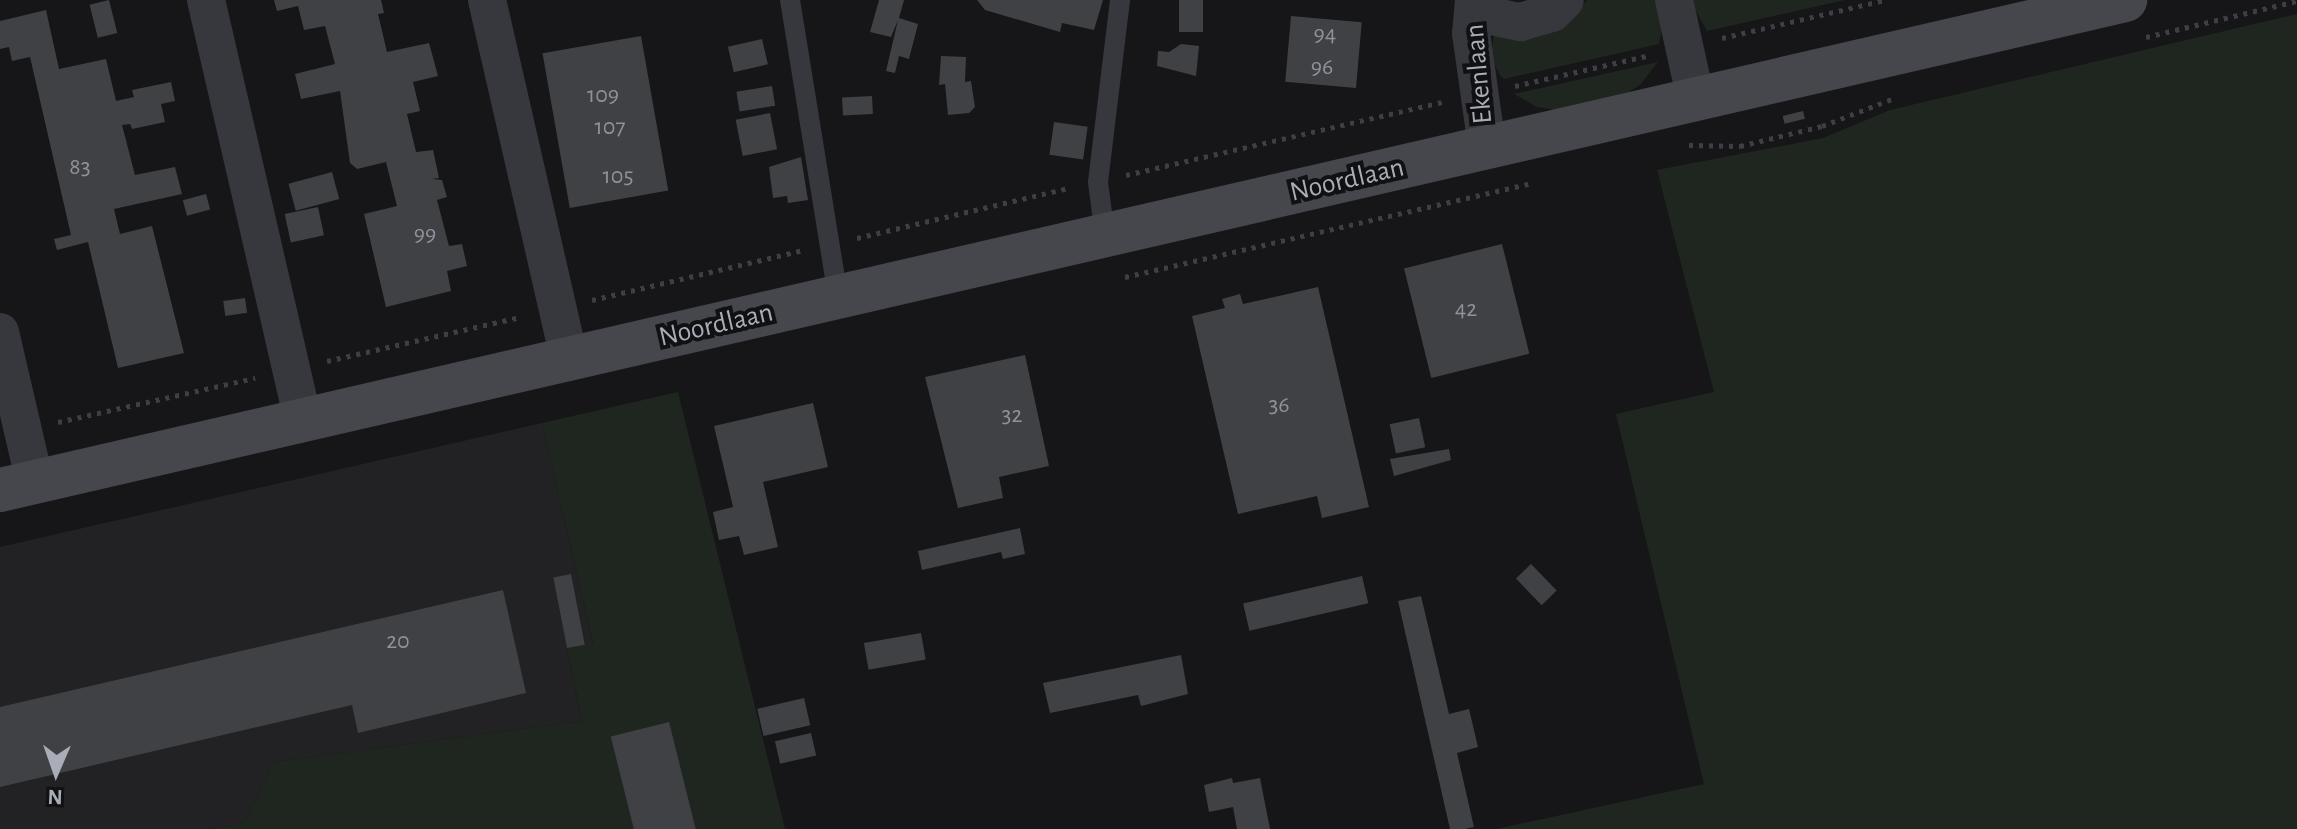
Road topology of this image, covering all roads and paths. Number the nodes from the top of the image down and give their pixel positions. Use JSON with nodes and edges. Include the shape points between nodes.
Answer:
{"nodes":[{"id":1,"x":206,"y":0,"type":"edge"},
{"id":2,"x":487,"y":0,"type":"edge"},
{"id":3,"x":790,"y":0,"type":"edge"},
{"id":4,"x":1120,"y":0,"type":"edge"},
{"id":5,"x":1476,"y":0,"type":"edge"},
{"id":6,"x":1565,"y":0,"type":"edge"},
{"id":7,"x":1674,"y":0,"type":"edge"},
{"id":8,"x":1885,"y":0,"type":"edge"},
{"id":9,"x":2297,"y":1,"type":"edge"},
{"id":10,"x":2108,"y":12,"type":"edge"},
{"id":11,"x":1686,"y":47,"type":"junction"},
{"id":12,"x":1905,"y":96,"type":"dead end"},
{"id":13,"x":1696,"y":100,"type":"junction"},
{"id":14,"x":1687,"y":145,"type":"dead end"},
{"id":15,"x":1487,"y":147,"type":"junction"},
{"id":16,"x":1535,"y":182,"type":"dead end"},
{"id":17,"x":1475,"y":197,"type":"dead end"},
{"id":18,"x":1105,"y":236,"type":"junction"},
{"id":19,"x":838,"y":297,"type":"junction"},
{"id":20,"x":0,"y":332,"type":"edge"},
{"id":21,"x":569,"y":359,"type":"junction"},
{"id":22,"x":303,"y":421,"type":"junction"},
{"id":23,"x":17,"y":486,"type":"edge"}],
"edges":[{"from":1,"to":22,"type":"street"},
{"from":2,"to":21,"type":"street"},
{"from":3,"to":19,"type":"lane"},
{"from":4,"to":18,"type":"lane","via":[[1098,182]]},
{"from":5,"to":6,"type":"street","via":[[1491,16],[1520,22],[1552,13]]},
{"from":5,"to":15,"type":"street","name":"Ekenlaan","via":[[1471,33]]},
{"from":7,"to":11,"type":"street"},
{"from":8,"to":11,"type":"path"},
{"from":9,"to":10,"type":"path"},
{"from":10,"to":13,"type":"street","name":"Noordlaan"},
{"from":11,"to":13,"type":"street"},
{"from":12,"to":14,"type":"path","via":[[1822,126],[1740,146]]},
{"from":13,"to":15,"type":"street","name":"Noordlaan"},
{"from":15,"to":18,"type":"street","name":"Noordlaan"},
{"from":16,"to":17,"type":"path"},
{"from":18,"to":19,"type":"street","name":"Noordlaan"},
{"from":19,"to":21,"type":"street","name":"Noordlaan"},
{"from":20,"to":23,"type":"street","name":"Noordlaan"},
{"from":21,"to":22,"type":"street","name":"Noordlaan"},
{"from":22,"to":23,"type":"street","name":"Noordlaan"}]}
